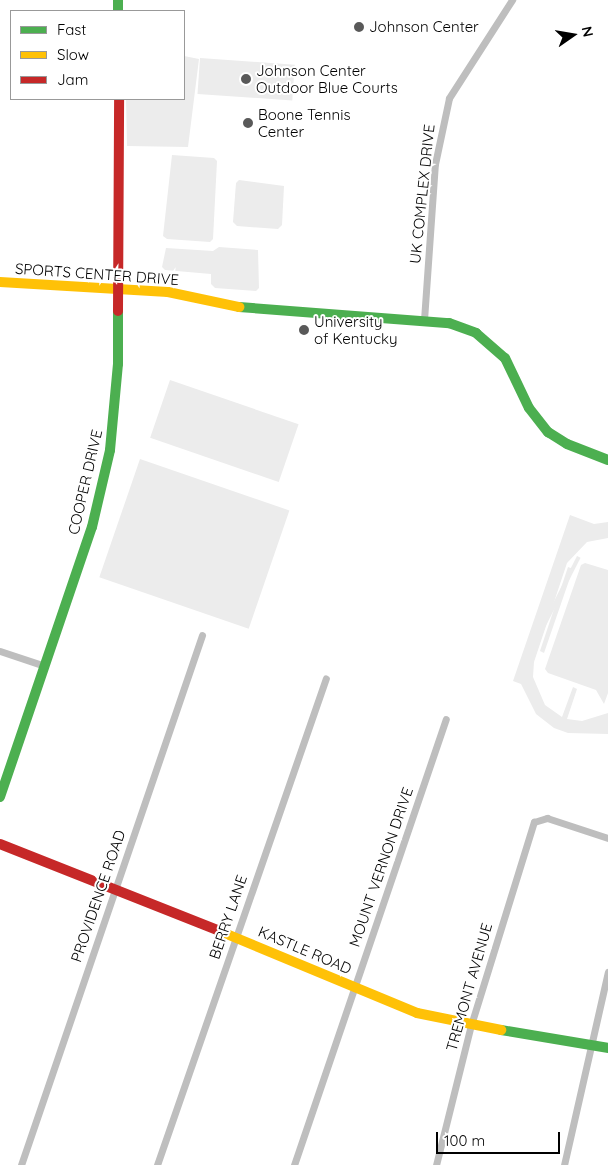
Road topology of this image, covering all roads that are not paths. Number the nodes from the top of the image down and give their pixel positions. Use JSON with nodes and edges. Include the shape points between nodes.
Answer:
{"nodes":[{"id":1,"x":512,"y":0,"type":"edge"},
{"id":2,"x":119,"y":100,"type":"edge"},
{"id":3,"x":0,"y":282,"type":"edge"},
{"id":4,"x":118,"y":290,"type":"junction"},
{"id":5,"x":424,"y":320,"type":"junction"},
{"id":6,"x":608,"y":460,"type":"edge"},
{"id":7,"x":202,"y":636,"type":"dead end"},
{"id":8,"x":0,"y":651,"type":"edge"},
{"id":9,"x":45,"y":666,"type":"junction"},
{"id":10,"x":326,"y":678,"type":"dead end"},
{"id":11,"x":446,"y":719,"type":"dead end"},
{"id":12,"x":0,"y":797,"type":"edge"},
{"id":13,"x":608,"y":838,"type":"edge"},
{"id":14,"x":0,"y":844,"type":"edge"},
{"id":15,"x":115,"y":888,"type":"junction"},
{"id":16,"x":235,"y":938,"type":"junction"},
{"id":17,"x":608,"y":972,"type":"edge"},
{"id":18,"x":355,"y":988,"type":"junction"},
{"id":19,"x":471,"y":1025,"type":"junction"},
{"id":20,"x":592,"y":1045,"type":"junction"},
{"id":21,"x":608,"y":1048,"type":"edge"},
{"id":22,"x":21,"y":1165,"type":"edge"},
{"id":23,"x":157,"y":1165,"type":"edge"},
{"id":24,"x":294,"y":1165,"type":"edge"},
{"id":25,"x":436,"y":1165,"type":"edge"},
{"id":26,"x":564,"y":1165,"type":"edge"}],
"edges":[{"from":1,"to":5,"type":"street","name":"UK COMPLEX DRIVE","via":[[448,98],[435,164]]},
{"from":2,"to":4,"type":"street","name":"COOPER DRIVE"},
{"from":3,"to":4,"type":"street","name":"SPORTS CENTER DRIVE"},
{"from":4,"to":5,"type":"street","name":"SPORTS CENTER DRIVE","via":[[168,292],[242,308]]},
{"from":4,"to":9,"type":"street","name":"COOPER DRIVE","via":[[115,406],[106,472],[92,527]]},
{"from":5,"to":6,"type":"street","name":"SPORTS CENTER DRIVE","via":[[449,323],[485,339],[505,358],[529,408],[548,432],[567,444]]},
{"from":7,"to":15,"type":"street","name":"PROVIDENCE ROAD"},
{"from":8,"to":9,"type":"street"},
{"from":9,"to":12,"type":"street","name":"COOPER DRIVE"},
{"from":10,"to":16,"type":"street","name":"BERRY LANE"},
{"from":11,"to":18,"type":"street","name":"MOUNT VERNON DRIVE"},
{"from":13,"to":19,"type":"street","name":"TREMONT AVENUE","via":[[547,818],[536,819]]},
{"from":14,"to":15,"type":"street","name":"KASTLE ROAD"},
{"from":15,"to":16,"type":"street","name":"KASTLE ROAD"},
{"from":15,"to":22,"type":"street","name":"PROVIDENCE ROAD"},
{"from":16,"to":18,"type":"street","name":"KASTLE ROAD"},
{"from":16,"to":23,"type":"street","name":"BERRY LANE"},
{"from":17,"to":20,"type":"street"},
{"from":18,"to":19,"type":"street","name":"KASTLE ROAD","via":[[417,1013]]},
{"from":18,"to":24,"type":"street","name":"MOUNT VERNON DRIVE"},
{"from":19,"to":20,"type":"street","name":"KASTLE ROAD"},
{"from":19,"to":25,"type":"street","name":"TREMONT AVENUE"},
{"from":20,"to":21,"type":"street","name":"KASTLE ROAD"},
{"from":20,"to":26,"type":"street"}]}
